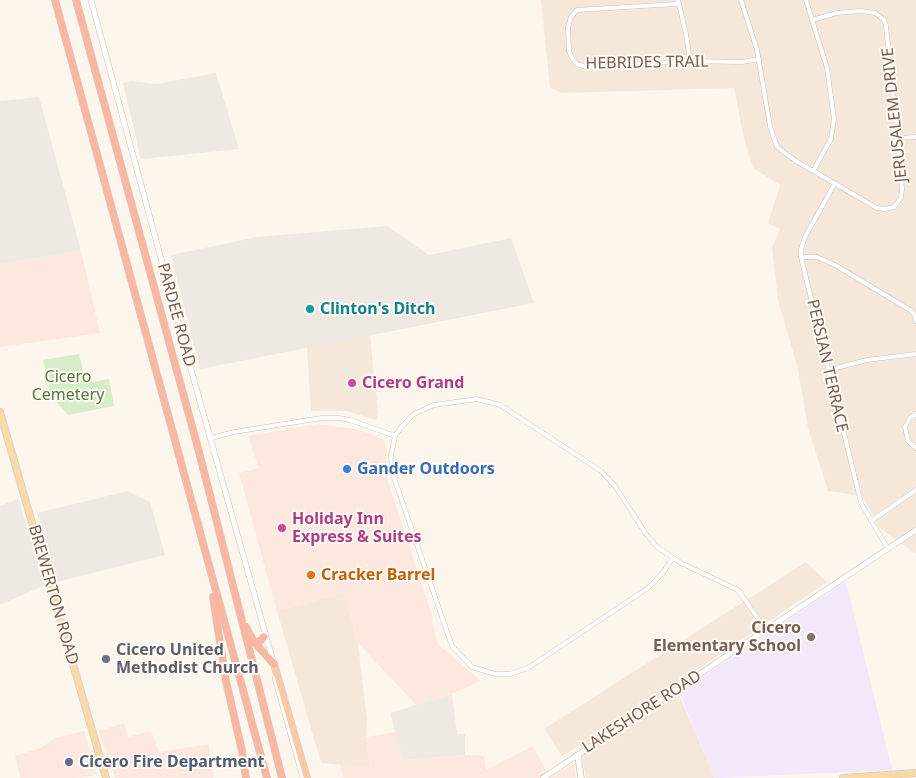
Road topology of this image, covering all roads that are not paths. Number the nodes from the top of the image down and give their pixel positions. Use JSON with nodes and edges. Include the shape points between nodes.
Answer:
{"nodes":[{"id":1,"x":55,"y":0,"type":"edge"},
{"id":2,"x":76,"y":0,"type":"edge"},
{"id":3,"x":91,"y":0,"type":"edge"},
{"id":4,"x":741,"y":0,"type":"edge"},
{"id":5,"x":806,"y":0,"type":"edge"},
{"id":6,"x":679,"y":3,"type":"edge"},
{"id":7,"x":812,"y":20,"type":"junction"},
{"id":8,"x":759,"y":59,"type":"junction"},
{"id":9,"x":690,"y":61,"type":"junction"},
{"id":10,"x":916,"y":137,"type":"edge"},
{"id":11,"x":898,"y":138,"type":"junction"},
{"id":12,"x":813,"y":171,"type":"junction"},
{"id":13,"x":834,"y":183,"type":"junction"},
{"id":14,"x":801,"y":257,"type":"junction"},
{"id":15,"x":916,"y":322,"type":"edge"},
{"id":16,"x":916,"y":354,"type":"edge"},
{"id":17,"x":828,"y":370,"type":"junction"},
{"id":18,"x":0,"y":412,"type":"edge"},
{"id":19,"x":916,"y":414,"type":"edge"},
{"id":20,"x":395,"y":436,"type":"junction"},
{"id":21,"x":211,"y":438,"type":"junction"},
{"id":22,"x":916,"y":448,"type":"edge"},
{"id":23,"x":916,"y":490,"type":"edge"},
{"id":24,"x":871,"y":521,"type":"junction"},
{"id":25,"x":916,"y":530,"type":"edge"},
{"id":26,"x":888,"y":549,"type":"junction"},
{"id":27,"x":673,"y":558,"type":"junction"},
{"id":28,"x":210,"y":575,"type":"junction"},
{"id":29,"x":237,"y":605,"type":"junction"},
{"id":30,"x":766,"y":630,"type":"junction"},
{"id":31,"x":263,"y":633,"type":"junction"},
{"id":32,"x":254,"y":642,"type":"junction"},
{"id":33,"x":272,"y":661,"type":"junction"},
{"id":34,"x":578,"y":754,"type":"junction"},
{"id":35,"x":916,"y":773,"type":"edge"},
{"id":36,"x":106,"y":778,"type":"edge"},
{"id":37,"x":246,"y":778,"type":"edge"},
{"id":38,"x":267,"y":778,"type":"edge"},
{"id":39,"x":282,"y":778,"type":"edge"},
{"id":40,"x":303,"y":778,"type":"edge"},
{"id":41,"x":307,"y":778,"type":"edge"},
{"id":42,"x":543,"y":778,"type":"edge"},
{"id":43,"x":581,"y":778,"type":"edge"},
{"id":44,"x":843,"y":778,"type":"edge"}],
"edges":[{"from":1,"to":28,"type":"highway"},
{"from":2,"to":29,"type":"highway","via":[[199,452]]},
{"from":3,"to":21,"type":"street","name":"PARDEE ROAD"},
{"from":4,"to":8,"type":"street","name":"JERUSALEM DRIVE"},
{"from":5,"to":7,"type":"street"},
{"from":6,"to":9,"type":"street"},
{"from":6,"to":9,"type":"street","name":"HEBRIDES TRAIL","via":[[577,10],[569,21],[569,51],[578,64],[586,67]]},
{"from":7,"to":11,"type":"street","name":"JERUSALEM DRIVE","via":[[837,12],[860,11],[875,13],[884,20]]},
{"from":7,"to":12,"type":"street","via":[[827,68],[834,119],[831,139]]},
{"from":8,"to":9,"type":"street","name":"HEBRIDES TRAIL","via":[[742,62]]},
{"from":8,"to":12,"type":"street","name":"JERUSALEM DRIVE","via":[[770,126],[777,146]]},
{"from":10,"to":11,"type":"street"},
{"from":11,"to":13,"type":"street","name":"JERUSALEM DRIVE","via":[[902,189],[897,204],[885,209],[877,208]]},
{"from":12,"to":13,"type":"street","name":"JERUSALEM DRIVE"},
{"from":13,"to":14,"type":"street","name":"PERSIAN TERRACE","via":[[801,245]]},
{"from":14,"to":15,"type":"street","via":[[817,257],[836,266],[910,310]]},
{"from":14,"to":17,"type":"street","name":"PERSIAN TERRACE"},
{"from":16,"to":17,"type":"street","via":[[867,360]]},
{"from":17,"to":24,"type":"street","name":"PERSIAN TERRACE","via":[[855,483]]},
{"from":18,"to":36,"type":"main road","name":"BREWERTON ROAD"},
{"from":19,"to":22,"type":"street","via":[[906,427],[908,441]]},
{"from":20,"to":21,"type":"street","via":[[350,420],[322,418]]},
{"from":20,"to":27,"type":"street","via":[[414,414],[434,405],[478,399],[500,404],[601,471],[615,486],[650,540]]},
{"from":20,"to":27,"type":"street","via":[[392,472],[452,646],[472,666],[495,674],[510,674],[528,668],[648,588]]},
{"from":21,"to":31,"type":"street","name":"PARDEE ROAD"},
{"from":23,"to":24,"type":"street"},
{"from":24,"to":26,"type":"street","name":"PERSIAN TERRACE"},
{"from":25,"to":26,"type":"street","name":"LAKESHORE ROAD"},
{"from":26,"to":30,"type":"street","name":"LAKESHORE ROAD"},
{"from":27,"to":30,"type":"street","via":[[738,590]]},
{"from":28,"to":37,"type":"highway","via":[[226,681]]},
{"from":28,"to":38,"type":"highway"},
{"from":29,"to":32,"type":"highway"},
{"from":29,"to":39,"type":"highway"},
{"from":30,"to":34,"type":"street","name":"LAKESHORE ROAD"},
{"from":31,"to":32,"type":"highway","via":[[259,642]]},
{"from":31,"to":33,"type":"street","name":"PARDEE ROAD"},
{"from":32,"to":33,"type":"highway"},
{"from":33,"to":40,"type":"street","name":"PARDEE ROAD"},
{"from":33,"to":41,"type":"highway","name":"PARDEE ROAD"},
{"from":34,"to":42,"type":"street","name":"LAKESHORE ROAD"},
{"from":34,"to":43,"type":"main road"},
{"from":35,"to":44,"type":"main road"}]}
